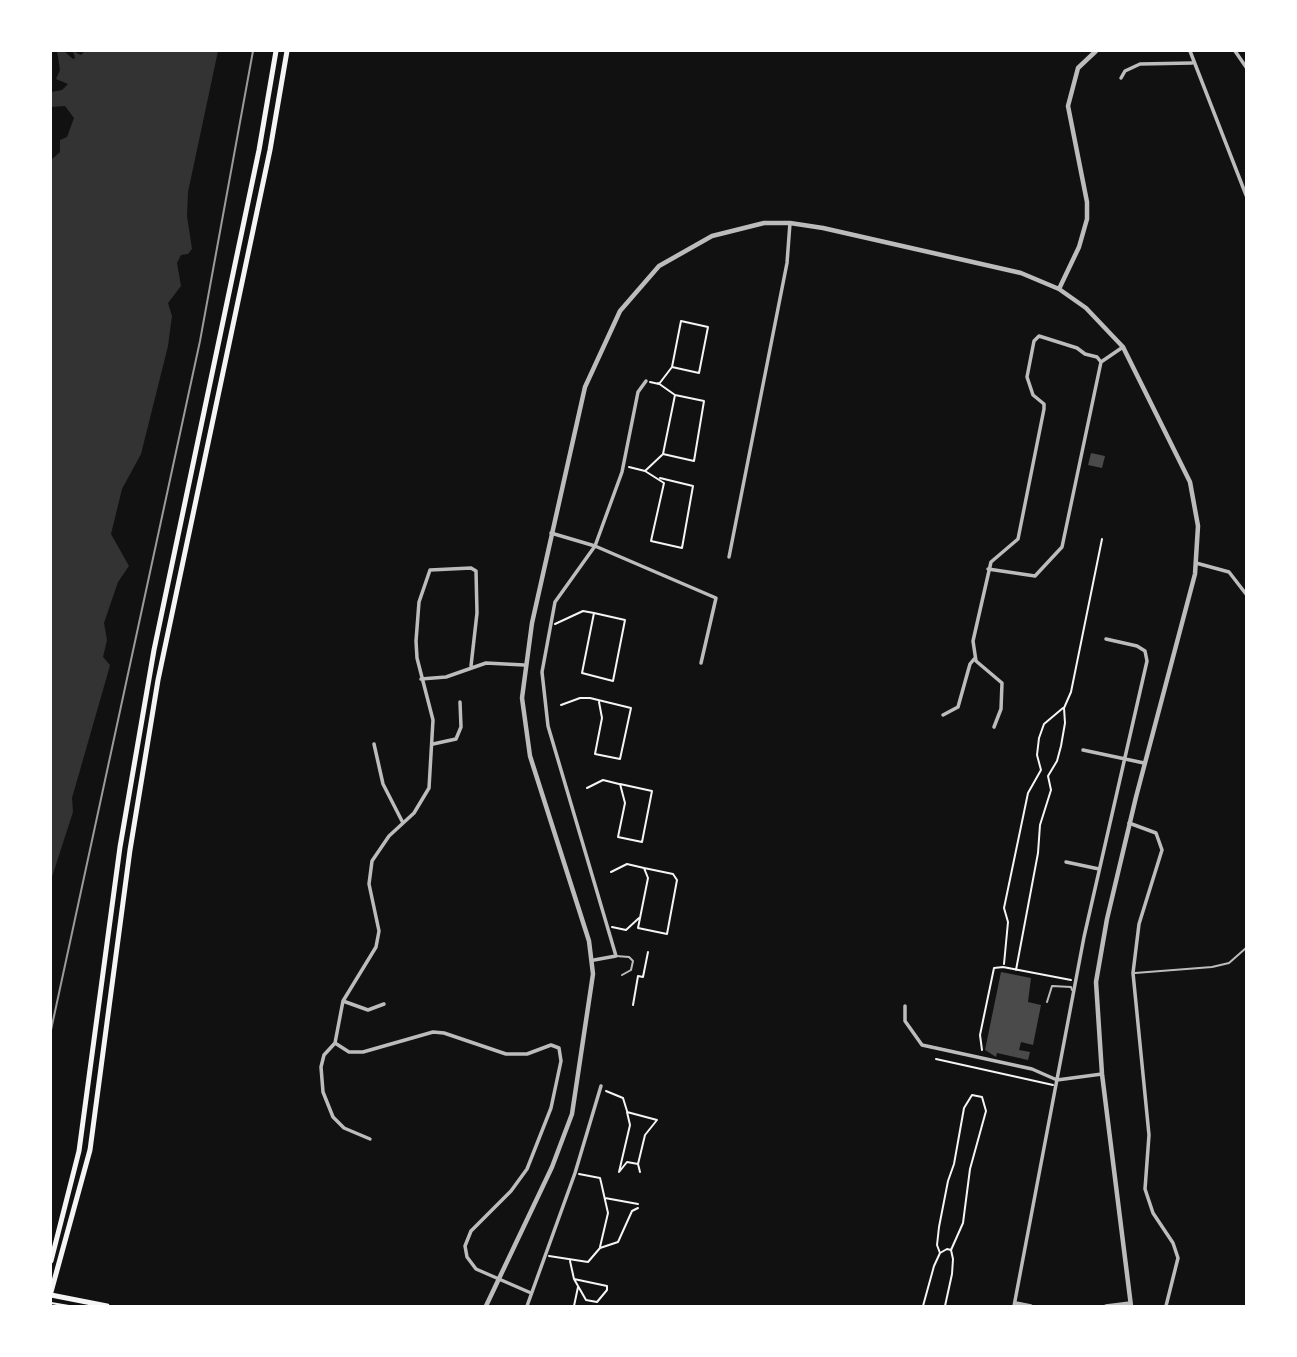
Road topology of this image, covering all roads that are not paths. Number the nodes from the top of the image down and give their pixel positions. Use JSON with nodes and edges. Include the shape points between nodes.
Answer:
{"nodes":[{"id":1,"x":276,"y":51,"type":"edge"},
{"id":2,"x":286,"y":51,"type":"edge"},
{"id":3,"x":1096,"y":51,"type":"edge"},
{"id":4,"x":1190,"y":51,"type":"edge"},
{"id":5,"x":1236,"y":51,"type":"edge"},
{"id":6,"x":1192,"y":63,"type":"junction"},
{"id":7,"x":1246,"y":67,"type":"edge"},
{"id":8,"x":1121,"y":78,"type":"dead end"},
{"id":9,"x":1246,"y":195,"type":"edge"},
{"id":10,"x":790,"y":223,"type":"junction"},
{"id":11,"x":1059,"y":289,"type":"junction"},
{"id":12,"x":1123,"y":347,"type":"junction"},
{"id":13,"x":1101,"y":362,"type":"junction"},
{"id":14,"x":646,"y":381,"type":"road end"},
{"id":15,"x":551,"y":533,"type":"junction"},
{"id":16,"x":595,"y":546,"type":"junction"},
{"id":17,"x":729,"y":557,"type":"dead end"},
{"id":18,"x":1196,"y":563,"type":"junction"},
{"id":19,"x":988,"y":569,"type":"junction"},
{"id":20,"x":1246,"y":594,"type":"edge"},
{"id":21,"x":1106,"y":639,"type":"dead end"},
{"id":22,"x":975,"y":658,"type":"junction"},
{"id":23,"x":701,"y":663,"type":"dead end"},
{"id":24,"x":524,"y":665,"type":"junction"},
{"id":25,"x":471,"y":666,"type":"junction"},
{"id":26,"x":421,"y":679,"type":"junction"},
{"id":27,"x":460,"y":702,"type":"dead end"},
{"id":28,"x":943,"y":715,"type":"dead end"},
{"id":29,"x":994,"y":727,"type":"dead end"},
{"id":30,"x":374,"y":744,"type":"dead end"},
{"id":31,"x":433,"y":744,"type":"junction"},
{"id":32,"x":1083,"y":750,"type":"dead end"},
{"id":33,"x":1126,"y":759,"type":"junction"},
{"id":34,"x":1144,"y":763,"type":"junction"},
{"id":35,"x":403,"y":823,"type":"junction"},
{"id":36,"x":1129,"y":823,"type":"junction"},
{"id":37,"x":1066,"y":862,"type":"dead end"},
{"id":38,"x":1099,"y":869,"type":"junction"},
{"id":39,"x":1246,"y":948,"type":"edge"},
{"id":40,"x":616,"y":956,"type":"junction"},
{"id":41,"x":594,"y":960,"type":"junction"},
{"id":42,"x":1133,"y":973,"type":"junction"},
{"id":43,"x":622,"y":975,"type":"dead end"},
{"id":44,"x":1072,"y":989,"type":"junction"},
{"id":45,"x":343,"y":1001,"type":"junction"},
{"id":46,"x":1047,"y":1002,"type":"dead end"},
{"id":47,"x":384,"y":1004,"type":"dead end"},
{"id":48,"x":905,"y":1006,"type":"dead end"},
{"id":49,"x":335,"y":1043,"type":"junction"},
{"id":50,"x":1102,"y":1074,"type":"junction"},
{"id":51,"x":1057,"y":1080,"type":"junction"},
{"id":52,"x":601,"y":1088,"type":"road end"},
{"id":53,"x":370,"y":1139,"type":"dead end"},
{"id":54,"x":51,"y":1262,"type":"edge"},
{"id":55,"x":499,"y":1280,"type":"junction"},
{"id":56,"x":531,"y":1293,"type":"junction"},
{"id":57,"x":51,"y":1294,"type":"edge"},
{"id":58,"x":1015,"y":1305,"type":"edge"},
{"id":59,"x":1130,"y":1305,"type":"edge"},
{"id":60,"x":107,"y":1306,"type":"edge"},
{"id":61,"x":486,"y":1306,"type":"edge"},
{"id":62,"x":527,"y":1306,"type":"edge"},
{"id":63,"x":1031,"y":1306,"type":"edge"},
{"id":64,"x":1106,"y":1306,"type":"edge"},
{"id":65,"x":1166,"y":1306,"type":"edge"}],
"edges":[{"from":1,"to":54,"type":"highway","via":[[154,650],[120,847],[79,1151]]},
{"from":2,"to":57,"type":"highway","via":[[270,150],[158,680],[90,1150]]},
{"from":3,"to":11,"type":"street","via":[[1078,68],[1068,107],[1087,219]]},
{"from":4,"to":6,"type":"street"},
{"from":5,"to":7,"type":"street"},
{"from":6,"to":8,"type":"street","via":[[1140,64]]},
{"from":6,"to":9,"type":"street"},
{"from":10,"to":11,"type":"street","via":[[1021,273]]},
{"from":10,"to":15,"type":"street","via":[[753,225],[712,236],[659,266],[631,296],[585,387]]},
{"from":10,"to":17,"type":"street","via":[[787,263]]},
{"from":11,"to":12,"type":"street","via":[[1101,322]]},
{"from":12,"to":13,"type":"street"},
{"from":12,"to":18,"type":"street","via":[[1190,482],[1198,526]]},
{"from":13,"to":19,"type":"street","via":[[1062,547],[1035,576]]},
{"from":13,"to":19,"type":"street","via":[[1077,348],[1039,337],[1034,341],[1027,377],[1033,395],[1044,404],[1042,422],[1018,539]]},
{"from":14,"to":16,"type":"street","via":[[638,393],[623,466]]},
{"from":15,"to":16,"type":"street"},
{"from":15,"to":24,"type":"street"},
{"from":16,"to":23,"type":"street","via":[[716,598]]},
{"from":16,"to":40,"type":"street","via":[[555,602],[541,673],[548,726]]},
{"from":18,"to":20,"type":"street","via":[[1229,572]]},
{"from":18,"to":34,"type":"street"},
{"from":19,"to":22,"type":"street","via":[[973,641]]},
{"from":21,"to":33,"type":"street","via":[[1137,646],[1147,656]]},
{"from":22,"to":28,"type":"street","via":[[958,707]]},
{"from":22,"to":29,"type":"street","via":[[1002,683],[1001,709]]},
{"from":24,"to":25,"type":"street"},
{"from":24,"to":41,"type":"street","via":[[524,722],[530,756]]},
{"from":25,"to":26,"type":"street","via":[[446,677]]},
{"from":25,"to":26,"type":"street","via":[[476,571],[435,568],[429,573],[417,616]]},
{"from":26,"to":31,"type":"street","via":[[433,720]]},
{"from":27,"to":31,"type":"street","via":[[460,733],[453,741]]},
{"from":30,"to":35,"type":"street","via":[[383,784]]},
{"from":31,"to":35,"type":"street","via":[[429,788]]},
{"from":32,"to":33,"type":"street"},
{"from":33,"to":34,"type":"street"},
{"from":33,"to":38,"type":"street"},
{"from":34,"to":36,"type":"street"},
{"from":35,"to":45,"type":"street","via":[[372,861],[369,884],[379,931],[376,947]]},
{"from":36,"to":42,"type":"street","via":[[1156,833],[1162,850],[1139,924]]},
{"from":36,"to":50,"type":"street","via":[[1096,982]]},
{"from":37,"to":38,"type":"street"},
{"from":38,"to":44,"type":"street"},
{"from":39,"to":42,"type":"lane","via":[[1229,962],[1213,967]]},
{"from":40,"to":41,"type":"street"},
{"from":40,"to":43,"type":"lane","via":[[633,961],[631,970]]},
{"from":41,"to":55,"type":"street","via":[[572,1114]]},
{"from":42,"to":65,"type":"street","via":[[1149,1135],[1145,1189],[1178,1258]]},
{"from":44,"to":46,"type":"lane","via":[[1052,986]]},
{"from":44,"to":51,"type":"street"},
{"from":45,"to":47,"type":"street","via":[[368,1010]]},
{"from":45,"to":49,"type":"street"},
{"from":48,"to":51,"type":"street","via":[[905,1021],[922,1045],[1032,1069]]},
{"from":49,"to":53,"type":"street","via":[[321,1067],[323,1092],[333,1117],[344,1128]]},
{"from":49,"to":55,"type":"street","via":[[349,1052],[363,1052],[433,1032],[506,1054],[527,1054],[551,1045],[559,1048],[561,1060],[551,1108],[527,1169],[466,1242],[472,1264]]},
{"from":50,"to":51,"type":"street"},
{"from":50,"to":59,"type":"street"},
{"from":51,"to":58,"type":"street"},
{"from":52,"to":56,"type":"street"},
{"from":55,"to":56,"type":"street"},
{"from":55,"to":61,"type":"street"},
{"from":56,"to":62,"type":"street"},
{"from":57,"to":60,"type":"highway"},
{"from":58,"to":63,"type":"street"},
{"from":59,"to":64,"type":"street"}]}
